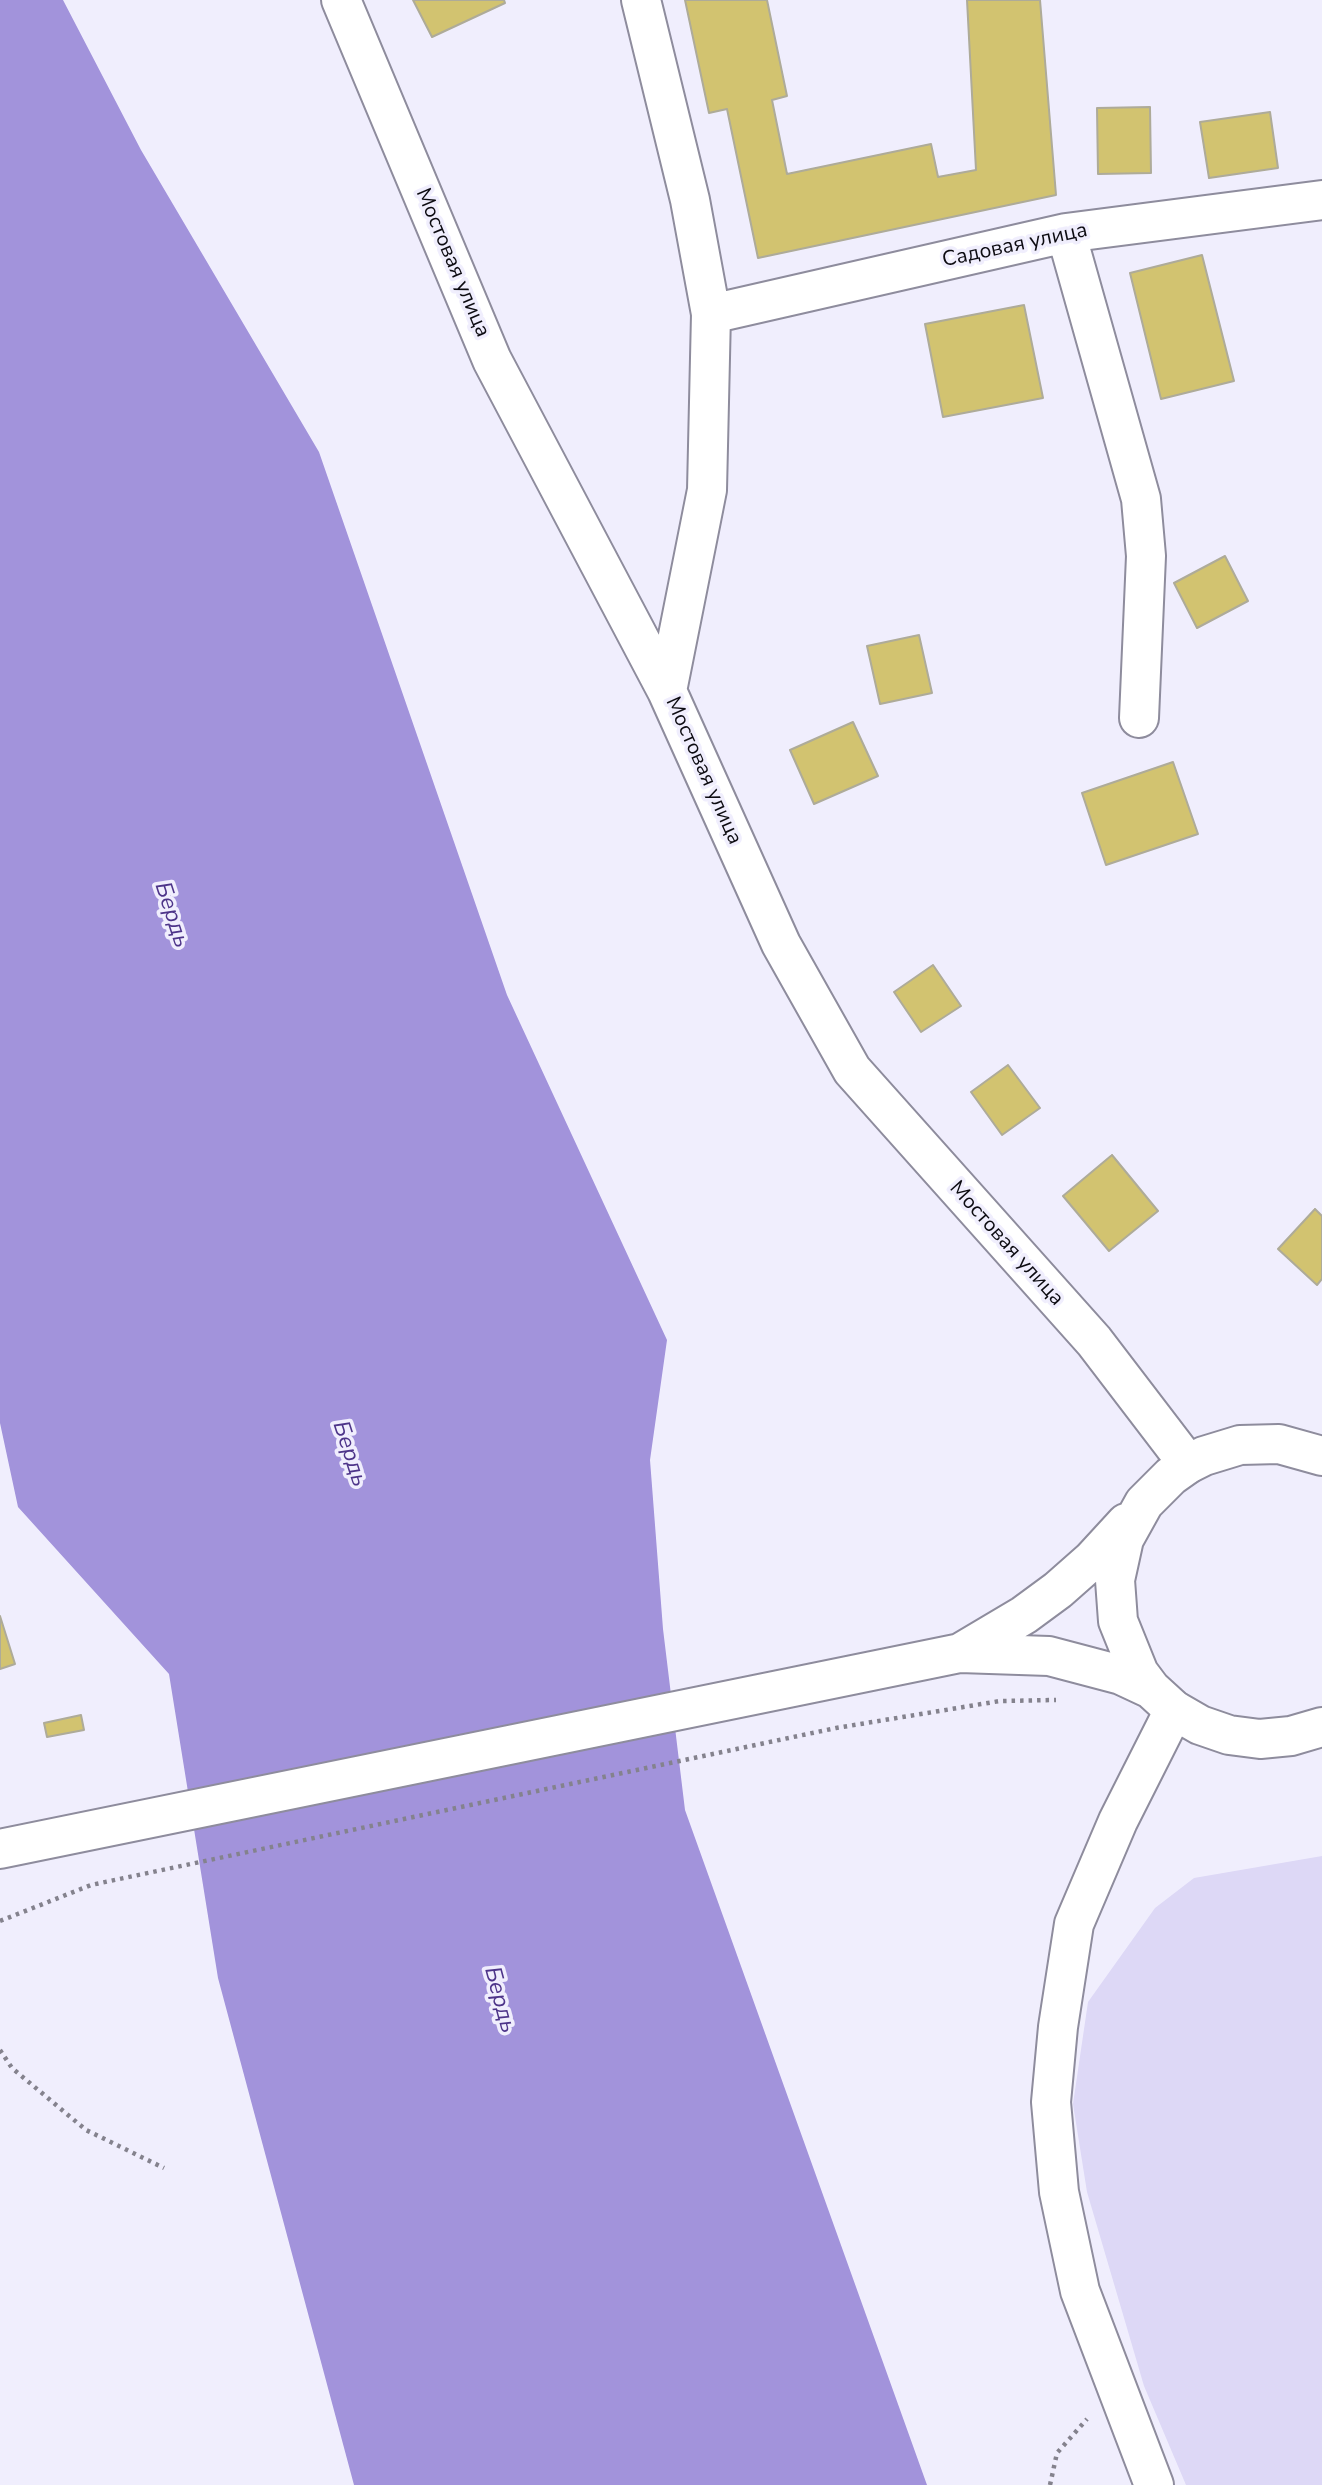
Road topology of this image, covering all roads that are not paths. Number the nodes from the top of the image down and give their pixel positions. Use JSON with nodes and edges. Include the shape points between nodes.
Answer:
{"nodes":[{"id":1,"x":341,"y":0,"type":"edge"},
{"id":2,"x":641,"y":0,"type":"edge"},
{"id":3,"x":1322,"y":200,"type":"edge"},
{"id":4,"x":1066,"y":233,"type":"junction"},
{"id":5,"x":711,"y":314,"type":"junction"},
{"id":6,"x":667,"y":691,"type":"junction"},
{"id":7,"x":1139,"y":718,"type":"dead end"},
{"id":8,"x":1322,"y":1456,"type":"edge"},
{"id":9,"x":1188,"y":1464,"type":"junction"},
{"id":10,"x":1144,"y":1503,"type":"junction"},
{"id":11,"x":960,"y":1653,"type":"junction"},
{"id":12,"x":1163,"y":1699,"type":"junction"},
{"id":13,"x":1322,"y":1727,"type":"edge"},
{"id":14,"x":0,"y":1849,"type":"edge"},
{"id":15,"x":1154,"y":2485,"type":"edge"}],
"edges":[{"from":1,"to":6,"type":"street","name":"Мостовая улица","via":[[492,360]]},
{"from":2,"to":5,"type":"street","via":[[690,200]]},
{"from":3,"to":4,"type":"street","name":"Садовая улица"},
{"from":4,"to":5,"type":"street","name":"Садовая улица"},
{"from":4,"to":7,"type":"street","via":[[1141,499],[1146,556]]},
{"from":5,"to":6,"type":"street","via":[[708,489]]},
{"from":6,"to":9,"type":"street","name":"Мостовая улица","via":[[781,944],[852,1070],[1094,1341]]},
{"from":8,"to":9,"type":"street","via":[[1279,1444],[1240,1444]]},
{"from":9,"to":10,"type":"street"},
{"from":10,"to":11,"type":"street","via":[[1058,1590]]},
{"from":10,"to":12,"type":"street","via":[[1124,1539],[1115,1580],[1118,1621],[1139,1673]]},
{"from":11,"to":12,"type":"street","via":[[1049,1656],[1121,1675]]},
{"from":11,"to":14,"type":"street"},
{"from":12,"to":13,"type":"street","via":[[1200,1725],[1229,1735],[1260,1739]]},
{"from":12,"to":15,"type":"street","via":[[1074,1924],[1051,2102],[1059,2192],[1080,2291]]}]}
